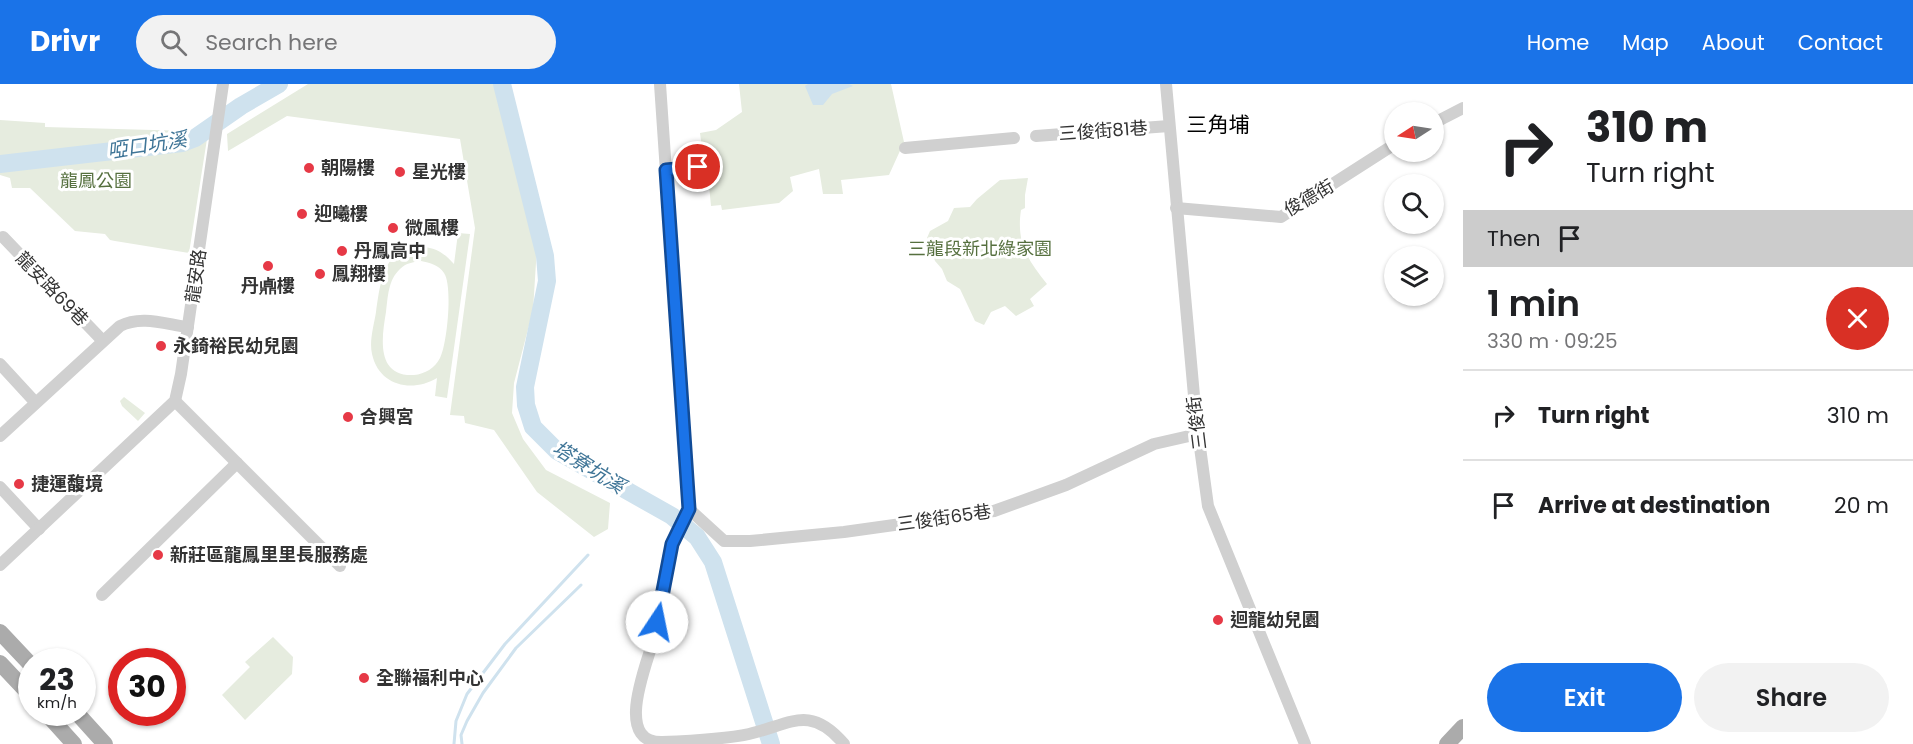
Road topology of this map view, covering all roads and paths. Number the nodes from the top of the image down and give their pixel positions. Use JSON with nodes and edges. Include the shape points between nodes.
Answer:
{"nodes":[{"id":1,"x":223,"y":84,"type":"edge"},
{"id":2,"x":660,"y":84,"type":"edge"},
{"id":3,"x":1166,"y":84,"type":"edge"},
{"id":4,"x":1463,"y":108,"type":"edge"},
{"id":5,"x":1444,"y":118,"type":"edge"},
{"id":6,"x":1169,"y":126,"type":"junction"},
{"id":7,"x":1036,"y":136,"type":"dead end"},
{"id":8,"x":1014,"y":138,"type":"dead end"},
{"id":9,"x":905,"y":148,"type":"dead end"},
{"id":10,"x":1384,"y":151,"type":"edge"},
{"id":11,"x":698,"y":167,"type":"dead end"},
{"id":12,"x":666,"y":170,"type":"junction"},
{"id":13,"x":1176,"y":208,"type":"junction"},
{"id":14,"x":3,"y":237,"type":"dead end"},
{"id":15,"x":188,"y":327,"type":"junction"},
{"id":16,"x":102,"y":340,"type":"junction"},
{"id":17,"x":0,"y":364,"type":"edge"},
{"id":18,"x":175,"y":401,"type":"junction"},
{"id":19,"x":35,"y":402,"type":"junction"},
{"id":20,"x":1197,"y":434,"type":"junction"},
{"id":21,"x":0,"y":436,"type":"edge"},
{"id":22,"x":237,"y":463,"type":"junction"},
{"id":23,"x":0,"y":487,"type":"edge"},
{"id":24,"x":687,"y":512,"type":"junction"},
{"id":25,"x":39,"y":529,"type":"junction"},
{"id":26,"x":0,"y":565,"type":"edge"},
{"id":27,"x":340,"y":566,"type":"dead end"},
{"id":28,"x":102,"y":595,"type":"dead end"},
{"id":29,"x":0,"y":632,"type":"edge"},
{"id":30,"x":18,"y":651,"type":"edge"},
{"id":31,"x":0,"y":663,"type":"edge"},
{"id":32,"x":18,"y":683,"type":"edge"},
{"id":33,"x":58,"y":726,"type":"edge"},
{"id":34,"x":89,"y":726,"type":"edge"},
{"id":35,"x":1463,"y":727,"type":"edge"},
{"id":36,"x":74,"y":744,"type":"edge"},
{"id":37,"x":105,"y":744,"type":"edge"},
{"id":38,"x":844,"y":744,"type":"edge"},
{"id":39,"x":1305,"y":744,"type":"edge"},
{"id":40,"x":1447,"y":744,"type":"edge"}],
"edges":[{"from":1,"to":15,"type":"street","name":"龍安路"},
{"from":2,"to":12,"type":"street"},
{"from":3,"to":6,"type":"street","name":"三俊街"},
{"from":4,"to":5,"type":"street"},
{"from":6,"to":7,"type":"street","name":"三俊街81巷"},
{"from":6,"to":13,"type":"street","name":"三俊街"},
{"from":8,"to":9,"type":"street"},
{"from":10,"to":13,"type":"street","name":"俊德街","via":[[1281,217]]},
{"from":11,"to":12,"type":"street"},
{"from":12,"to":24,"type":"street"},
{"from":13,"to":20,"type":"street","name":"三俊街"},
{"from":14,"to":16,"type":"street","name":"龍安路69巷"},
{"from":15,"to":16,"type":"street","name":"龍安路69巷","via":[[140,320],[120,326]]},
{"from":15,"to":18,"type":"street","name":"龍安路"},
{"from":16,"to":19,"type":"street","name":"龍安路69巷"},
{"from":17,"to":19,"type":"street"},
{"from":18,"to":22,"type":"street"},
{"from":18,"to":25,"type":"street"},
{"from":19,"to":21,"type":"street","name":"龍安路69巷"},
{"from":20,"to":24,"type":"street","name":"三俊街65巷","via":[[1154,444],[1066,485],[1011,506],[970,516],[724,542]]},
{"from":20,"to":39,"type":"street","name":"三俊街","via":[[1208,506]]},
{"from":22,"to":27,"type":"street"},
{"from":22,"to":28,"type":"street"},
{"from":23,"to":25,"type":"street"},
{"from":24,"to":38,"type":"street","via":[[672,544],[653,642],[639,682],[639,727],[644,736],[653,742],[748,734],[775,724],[806,720],[832,730]]},
{"from":25,"to":26,"type":"street"},
{"from":29,"to":30,"type":"main road"},
{"from":31,"to":32,"type":"main road"},
{"from":33,"to":36,"type":"main road"},
{"from":34,"to":37,"type":"main road"},
{"from":35,"to":40,"type":"main road"}]}
